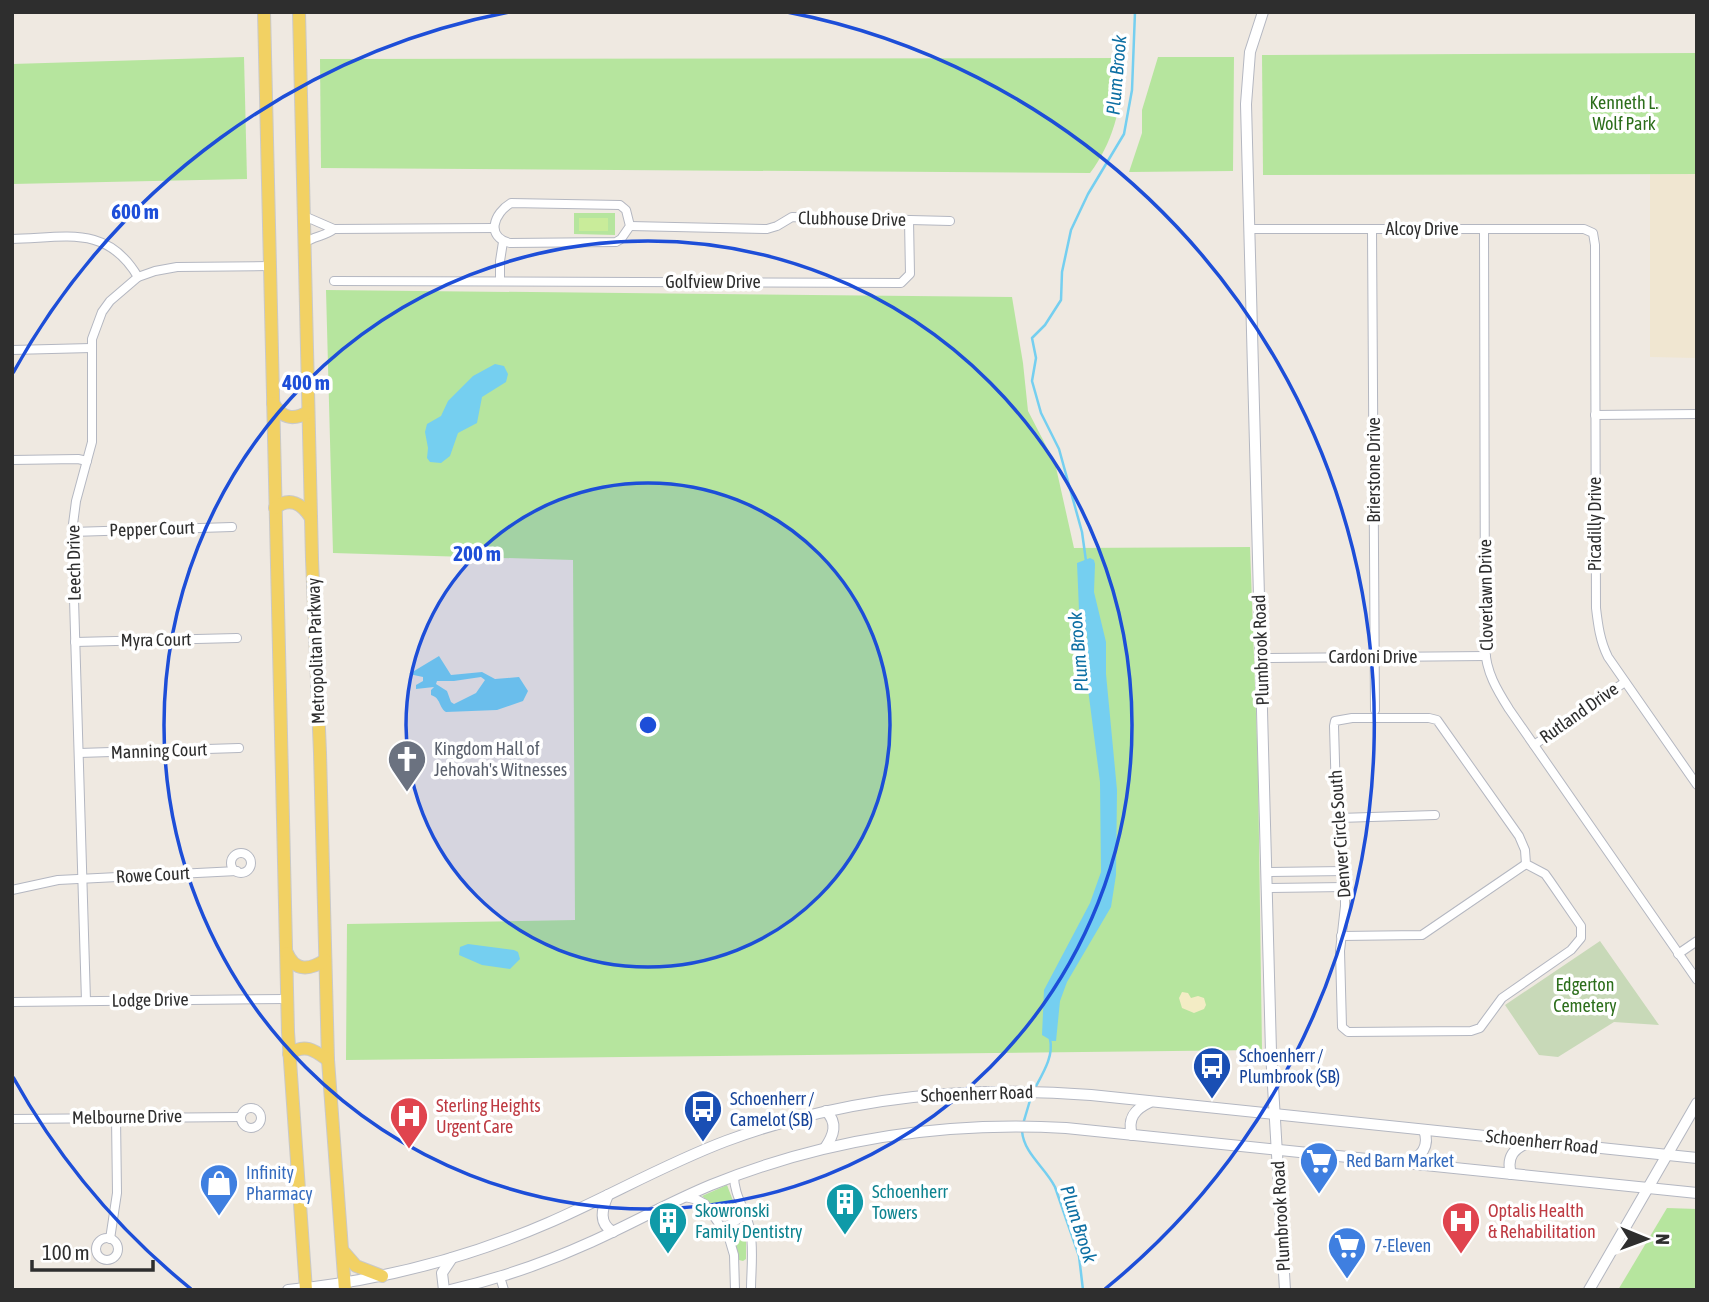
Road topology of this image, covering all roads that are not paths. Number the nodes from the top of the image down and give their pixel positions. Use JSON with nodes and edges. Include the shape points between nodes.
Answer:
{"nodes":[{"id":1,"x":264,"y":12,"type":"edge"},
{"id":2,"x":299,"y":12,"type":"edge"},
{"id":3,"x":1263,"y":12,"type":"edge"},
{"id":4,"x":304,"y":216,"type":"junction"},
{"id":5,"x":909,"y":220,"type":"junction"},
{"id":6,"x":950,"y":221,"type":"dead end"},
{"id":7,"x":630,"y":226,"type":"junction"},
{"id":8,"x":494,"y":228,"type":"junction"},
{"id":9,"x":334,"y":229,"type":"junction"},
{"id":10,"x":1250,"y":229,"type":"junction"},
{"id":11,"x":1373,"y":229,"type":"junction"},
{"id":12,"x":1484,"y":229,"type":"junction"},
{"id":13,"x":1593,"y":233,"type":"joint"},
{"id":14,"x":12,"y":239,"type":"edge"},
{"id":15,"x":503,"y":242,"type":"junction"},
{"id":16,"x":304,"y":243,"type":"junction"},
{"id":17,"x":270,"y":266,"type":"junction"},
{"id":18,"x":138,"y":277,"type":"junction"},
{"id":19,"x":500,"y":281,"type":"junction"},
{"id":20,"x":334,"y":282,"type":"dead end"},
{"id":21,"x":91,"y":348,"type":"junction"},
{"id":22,"x":12,"y":350,"type":"edge"},
{"id":23,"x":273,"y":402,"type":"junction"},
{"id":24,"x":308,"y":412,"type":"junction"},
{"id":25,"x":1697,"y":414,"type":"edge"},
{"id":26,"x":1595,"y":415,"type":"junction"},
{"id":27,"x":12,"y":460,"type":"edge"},
{"id":28,"x":87,"y":461,"type":"junction"},
{"id":29,"x":275,"y":508,"type":"junction"},
{"id":30,"x":311,"y":519,"type":"junction"},
{"id":31,"x":232,"y":527,"type":"dead end"},
{"id":32,"x":72,"y":531,"type":"junction"},
{"id":33,"x":237,"y":638,"type":"dead end"},
{"id":34,"x":75,"y":642,"type":"junction"},
{"id":35,"x":1486,"y":656,"type":"junction"},
{"id":36,"x":1376,"y":657,"type":"junction"},
{"id":37,"x":1261,"y":658,"type":"junction"},
{"id":38,"x":1625,"y":682,"type":"junction"},
{"id":39,"x":1375,"y":710,"type":"dead end"},
{"id":40,"x":1534,"y":745,"type":"junction"},
{"id":41,"x":239,"y":748,"type":"dead end"},
{"id":42,"x":79,"y":753,"type":"junction"},
{"id":43,"x":1697,"y":785,"type":"edge"},
{"id":44,"x":1435,"y":815,"type":"dead end"},
{"id":45,"x":1339,"y":818,"type":"junction"},
{"id":46,"x":232,"y":861,"type":"junction"},
{"id":47,"x":1526,"y":864,"type":"junction"},
{"id":48,"x":1345,"y":870,"type":"junction"},
{"id":49,"x":225,"y":871,"type":"junction"},
{"id":50,"x":237,"y":872,"type":"junction"},
{"id":51,"x":1267,"y":872,"type":"junction"},
{"id":52,"x":82,"y":879,"type":"junction"},
{"id":53,"x":1346,"y":887,"type":"junction"},
{"id":54,"x":1268,"y":888,"type":"junction"},
{"id":55,"x":12,"y":890,"type":"edge"},
{"id":56,"x":1341,"y":936,"type":"junction"},
{"id":57,"x":1697,"y":941,"type":"edge"},
{"id":58,"x":286,"y":949,"type":"junction"},
{"id":59,"x":1678,"y":954,"type":"junction"},
{"id":60,"x":325,"y":960,"type":"junction"},
{"id":61,"x":1697,"y":980,"type":"edge"},
{"id":62,"x":287,"y":999,"type":"junction"},
{"id":63,"x":86,"y":1001,"type":"junction"},
{"id":64,"x":12,"y":1002,"type":"edge"},
{"id":65,"x":289,"y":1054,"type":"junction"},
{"id":66,"x":328,"y":1060,"type":"junction"},
{"id":67,"x":1151,"y":1101,"type":"junction"},
{"id":68,"x":1697,"y":1103,"type":"edge"},
{"id":69,"x":826,"y":1111,"type":"junction"},
{"id":70,"x":1275,"y":1114,"type":"junction"},
{"id":71,"x":116,"y":1117,"type":"junction"},
{"id":72,"x":241,"y":1117,"type":"dead end"},
{"id":73,"x":12,"y":1119,"type":"edge"},
{"id":74,"x":1424,"y":1130,"type":"junction"},
{"id":75,"x":1132,"y":1135,"type":"junction"},
{"id":76,"x":1533,"y":1141,"type":"junction"},
{"id":77,"x":825,"y":1147,"type":"junction"},
{"id":78,"x":1277,"y":1150,"type":"junction"},
{"id":79,"x":1668,"y":1155,"type":"junction"},
{"id":80,"x":1697,"y":1158,"type":"edge"},
{"id":81,"x":1406,"y":1163,"type":"junction"},
{"id":82,"x":1511,"y":1174,"type":"junction"},
{"id":83,"x":734,"y":1176,"type":"junction"},
{"id":84,"x":1648,"y":1188,"type":"junction"},
{"id":85,"x":1697,"y":1193,"type":"edge"},
{"id":86,"x":608,"y":1195,"type":"junction"},
{"id":87,"x":685,"y":1197,"type":"junction"},
{"id":88,"x":746,"y":1215,"type":"junction"},
{"id":89,"x":723,"y":1228,"type":"junction"},
{"id":90,"x":613,"y":1232,"type":"junction"},
{"id":91,"x":110,"y":1239,"type":"dead end"},
{"id":92,"x":342,"y":1250,"type":"junction"},
{"id":93,"x":452,"y":1258,"type":"junction"},
{"id":94,"x":735,"y":1266,"type":"junction"},
{"id":95,"x":751,"y":1267,"type":"junction"},
{"id":96,"x":382,"y":1276,"type":"junction"},
{"id":97,"x":500,"y":1277,"type":"junction"},
{"id":98,"x":345,"y":1286,"type":"edge"},
{"id":99,"x":306,"y":1289,"type":"edge"},
{"id":100,"x":288,"y":1290,"type":"edge"},
{"id":101,"x":444,"y":1290,"type":"edge"},
{"id":102,"x":450,"y":1290,"type":"edge"},
{"id":103,"x":504,"y":1290,"type":"edge"},
{"id":104,"x":735,"y":1290,"type":"edge"},
{"id":105,"x":751,"y":1290,"type":"edge"},
{"id":106,"x":1285,"y":1290,"type":"edge"},
{"id":107,"x":1588,"y":1290,"type":"edge"}],
"edges":[{"from":1,"to":17,"type":"main road","name":"Metropolitan Parkway"},
{"from":2,"to":4,"type":"main road","name":"Metropolitan Parkway"},
{"from":3,"to":10,"type":"main road","name":"Plumbrook Road","via":[[1246,83]]},
{"from":4,"to":9,"type":"street"},
{"from":4,"to":16,"type":"main road","name":"Metropolitan Parkway"},
{"from":5,"to":6,"type":"street","name":"Clubhouse Drive"},
{"from":5,"to":7,"type":"street","name":"Clubhouse Drive","via":[[792,217],[767,229]]},
{"from":5,"to":19,"type":"street","name":"Golfview Drive","via":[[910,274],[901,283]]},
{"from":7,"to":8,"type":"street","via":[[620,205],[511,203],[495,218]]},
{"from":7,"to":15,"type":"street","via":[[616,242]]},
{"from":8,"to":9,"type":"street"},
{"from":8,"to":15,"type":"street"},
{"from":9,"to":16,"type":"street"},
{"from":10,"to":11,"type":"street","name":"Alcoy Drive"},
{"from":10,"to":37,"type":"main road","name":"Plumbrook Road"},
{"from":11,"to":12,"type":"street","name":"Alcoy Drive"},
{"from":11,"to":36,"type":"street","name":"Brierstone Drive"},
{"from":12,"to":13,"type":"street","name":"Alcoy Drive","via":[[1588,229]]},
{"from":12,"to":35,"type":"street","name":"Cloverlawn Drive"},
{"from":13,"to":26,"type":"street","name":"Picadilly Drive"},
{"from":14,"to":18,"type":"street","via":[[99,240],[121,253]]},
{"from":15,"to":19,"type":"street"},
{"from":16,"to":24,"type":"main road","name":"Metropolitan Parkway"},
{"from":17,"to":18,"type":"street","name":"Leech Drive","via":[[167,268]]},
{"from":17,"to":23,"type":"main road","name":"Metropolitan Parkway"},
{"from":18,"to":21,"type":"street","name":"Leech Drive","via":[[110,301]]},
{"from":19,"to":20,"type":"street"},
{"from":21,"to":22,"type":"street"},
{"from":21,"to":28,"type":"street","name":"Leech Drive","via":[[93,433]]},
{"from":23,"to":24,"type":"main road","via":[[288,417]]},
{"from":23,"to":29,"type":"main road","name":"Metropolitan Parkway"},
{"from":24,"to":30,"type":"main road","name":"Metropolitan Parkway"},
{"from":25,"to":26,"type":"street"},
{"from":26,"to":38,"type":"street","name":"Picadilly Drive","via":[[1595,608],[1604,648]]},
{"from":27,"to":28,"type":"street"},
{"from":28,"to":32,"type":"street","name":"Leech Drive"},
{"from":29,"to":30,"type":"main road","via":[[285,502],[297,503]]},
{"from":29,"to":58,"type":"main road","name":"Metropolitan Parkway"},
{"from":30,"to":60,"type":"main road","name":"Metropolitan Parkway"},
{"from":31,"to":32,"type":"street","name":"Pepper Court"},
{"from":32,"to":34,"type":"street","name":"Leech Drive"},
{"from":33,"to":34,"type":"street","name":"Myra Court"},
{"from":34,"to":42,"type":"street","name":"Leech Drive"},
{"from":35,"to":36,"type":"street","name":"Cardoni Drive"},
{"from":35,"to":40,"type":"street","name":"Cloverlawn Drive","via":[[1494,685]]},
{"from":36,"to":37,"type":"street","name":"Cardoni Drive"},
{"from":36,"to":39,"type":"street","name":"Brierstone Drive"},
{"from":37,"to":51,"type":"main road","name":"Plumbrook Road"},
{"from":38,"to":40,"type":"street","name":"Rutland Drive"},
{"from":38,"to":43,"type":"street","name":"Picadilly Drive"},
{"from":40,"to":59,"type":"street","name":"Cloverlawn Drive"},
{"from":41,"to":42,"type":"street","name":"Manning Court"},
{"from":42,"to":52,"type":"street","name":"Leech Drive"},
{"from":44,"to":45,"type":"street"},
{"from":45,"to":47,"type":"street","name":"Denver Circle South","via":[[1335,721],[1433,718],[1519,836]]},
{"from":45,"to":48,"type":"street","name":"Denver Circle South"},
{"from":46,"to":49,"type":"street"},
{"from":46,"to":50,"type":"street"},
{"from":46,"to":50,"type":"street","via":[[240,853],[250,859],[249,869]]},
{"from":47,"to":56,"type":"street","via":[[1422,935]]},
{"from":47,"to":56,"type":"street","name":"Denver Circle South","via":[[1545,874],[1579,922],[1582,934],[1571,950],[1502,998],[1480,1028],[1344,1030]]},
{"from":48,"to":51,"type":"street"},
{"from":48,"to":53,"type":"street","name":"Denver Circle South"},
{"from":49,"to":50,"type":"street","name":"Rowe Court"},
{"from":49,"to":52,"type":"street","name":"Rowe Court"},
{"from":51,"to":54,"type":"main road","name":"Plumbrook Road"},
{"from":52,"to":55,"type":"street","name":"Rowe Court"},
{"from":52,"to":63,"type":"street","name":"Leech Drive"},
{"from":53,"to":54,"type":"street"},
{"from":53,"to":56,"type":"street","name":"Denver Circle South"},
{"from":54,"to":70,"type":"main road","name":"Plumbrook Road"},
{"from":57,"to":59,"type":"street"},
{"from":58,"to":60,"type":"main road","via":[[290,960],[300,967]]},
{"from":58,"to":62,"type":"main road","name":"Metropolitan Parkway"},
{"from":59,"to":61,"type":"street","name":"Cloverlawn Drive"},
{"from":60,"to":66,"type":"main road","name":"Metropolitan Parkway"},
{"from":62,"to":63,"type":"street","name":"Lodge Drive"},
{"from":62,"to":65,"type":"main road","name":"Metropolitan Parkway"},
{"from":63,"to":64,"type":"street","name":"Lodge Drive"},
{"from":65,"to":66,"type":"main road","via":[[308,1048]]},
{"from":65,"to":99,"type":"main road","name":"Metropolitan Parkway"},
{"from":66,"to":92,"type":"main road","name":"Metropolitan Parkway"},
{"from":67,"to":69,"type":"main road","name":"Schoenherr Road","via":[[1020,1091],[919,1095]]},
{"from":67,"to":70,"type":"main road","name":"Schoenherr Road"},
{"from":67,"to":75,"type":"main road","via":[[1132,1115]]},
{"from":68,"to":79,"type":"main road"},
{"from":69,"to":77,"type":"main road","via":[[834,1129]]},
{"from":69,"to":86,"type":"main road","name":"Schoenherr Road","via":[[716,1145]]},
{"from":70,"to":74,"type":"main road","name":"Schoenherr Road"},
{"from":70,"to":78,"type":"main road","name":"Plumbrook Road"},
{"from":71,"to":72,"type":"street","name":"Melbourne Drive"},
{"from":71,"to":73,"type":"street","name":"Melbourne Drive"},
{"from":71,"to":91,"type":"street","via":[[117,1193]]},
{"from":74,"to":76,"type":"main road","name":"Schoenherr Road"},
{"from":74,"to":81,"type":"main road","via":[[1424,1150]]},
{"from":75,"to":77,"type":"main road","name":"Schoenherr Road","via":[[1018,1126],[919,1130]]},
{"from":75,"to":78,"type":"main road","name":"Schoenherr Road"},
{"from":76,"to":79,"type":"main road","name":"Schoenherr Road"},
{"from":76,"to":82,"type":"main road","via":[[1513,1151]]},
{"from":77,"to":83,"type":"main road","name":"Schoenherr Road"},
{"from":78,"to":81,"type":"main road","name":"Schoenherr Road"},
{"from":78,"to":106,"type":"main road","name":"Plumbrook Road"},
{"from":79,"to":80,"type":"main road","name":"Schoenherr Road"},
{"from":79,"to":84,"type":"main road"},
{"from":81,"to":82,"type":"main road","name":"Schoenherr Road"},
{"from":82,"to":84,"type":"main road","name":"Schoenherr Road"},
{"from":83,"to":87,"type":"main road","name":"Schoenherr Road"},
{"from":83,"to":88,"type":"street"},
{"from":84,"to":85,"type":"main road","name":"Schoenherr Road"},
{"from":84,"to":107,"type":"main road"},
{"from":86,"to":90,"type":"main road","via":[[602,1216],[604,1226]]},
{"from":86,"to":93,"type":"main road","name":"Schoenherr Road","via":[[521,1234]]},
{"from":87,"to":89,"type":"street","via":[[705,1204]]},
{"from":87,"to":90,"type":"main road","name":"Schoenherr Road"},
{"from":88,"to":89,"type":"street"},
{"from":88,"to":95,"type":"street"},
{"from":89,"to":94,"type":"street"},
{"from":90,"to":97,"type":"main road","name":"Schoenherr Road"},
{"from":92,"to":96,"type":"main road","via":[[356,1266]]},
{"from":92,"to":98,"type":"main road","name":"Metropolitan Parkway"},
{"from":93,"to":96,"type":"main road","name":"Schoenherr Road"},
{"from":93,"to":101,"type":"main road","via":[[442,1273]]},
{"from":94,"to":95,"type":"street"},
{"from":94,"to":104,"type":"street"},
{"from":95,"to":105,"type":"street"},
{"from":96,"to":98,"type":"main road","name":"Schoenherr Road"},
{"from":97,"to":102,"type":"main road","name":"Schoenherr Road"},
{"from":97,"to":103,"type":"street"},
{"from":98,"to":99,"type":"main road","name":"Schoenherr Road"},
{"from":99,"to":100,"type":"main road","name":"Schoenherr Road"}]}
